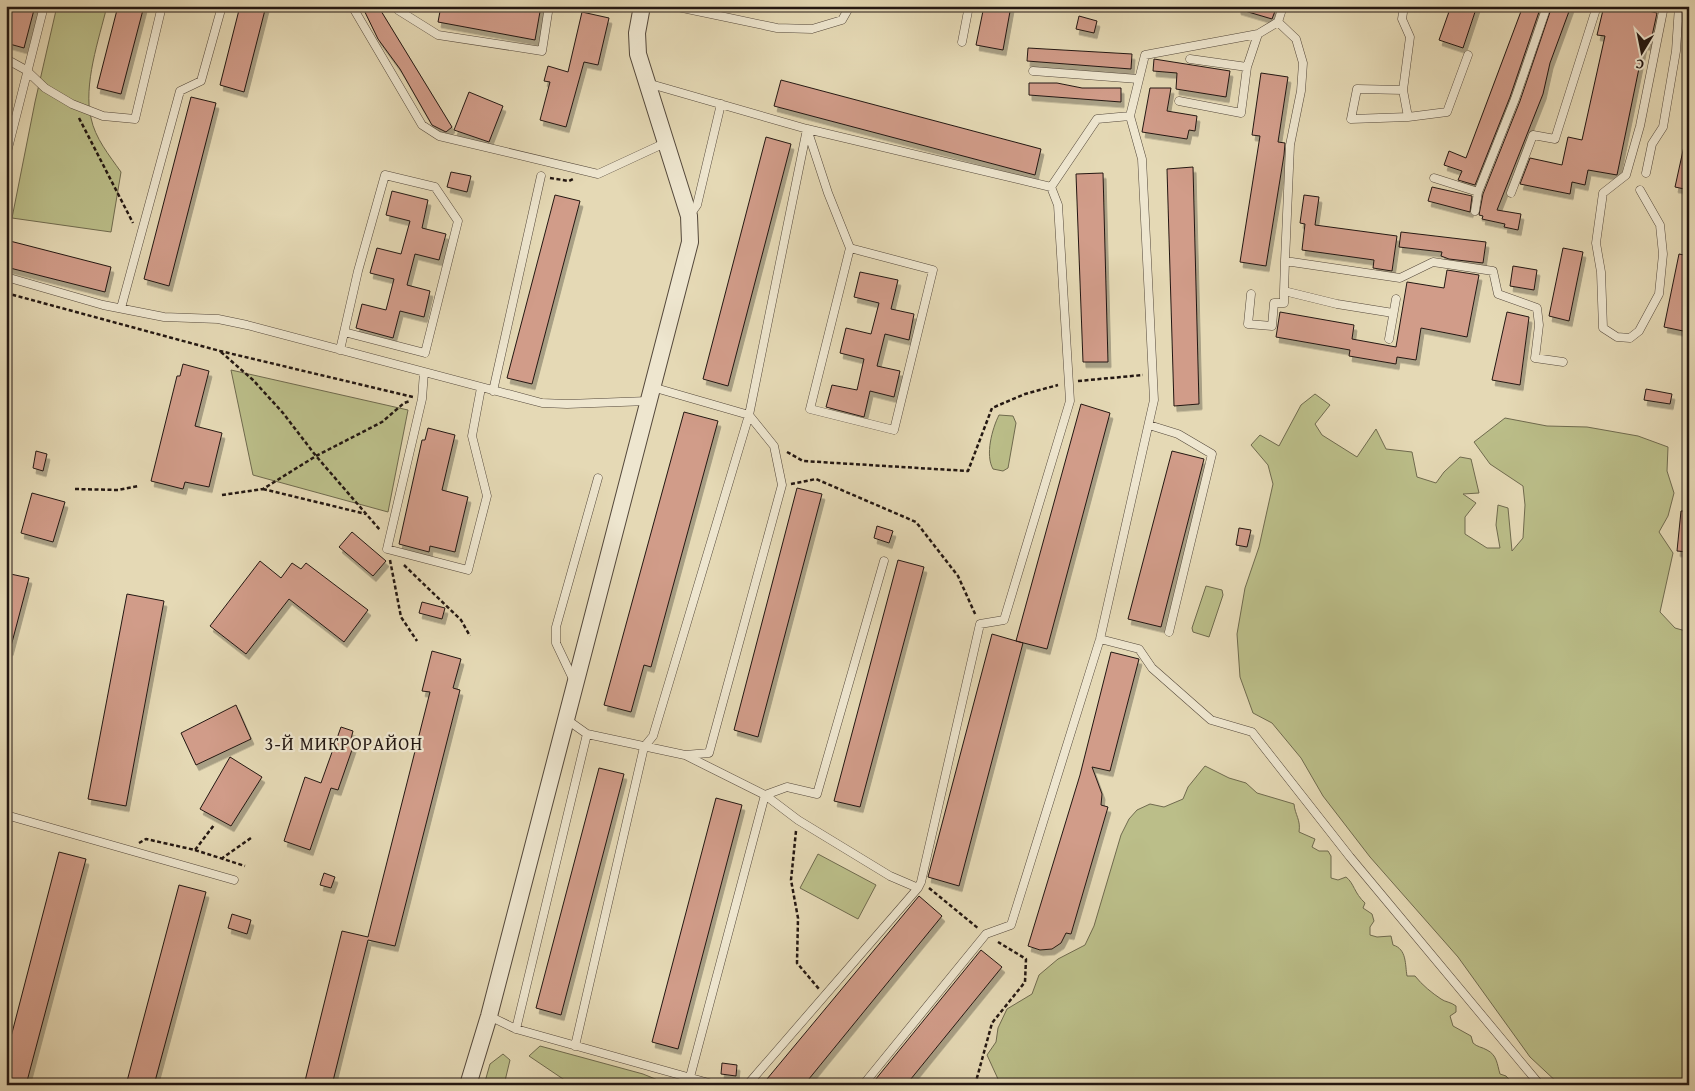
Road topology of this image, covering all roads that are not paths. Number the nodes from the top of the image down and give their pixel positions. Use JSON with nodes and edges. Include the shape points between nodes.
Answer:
{"nodes":[{"id":1,"x":44,"y":6,"type":"edge"},
{"id":2,"x":162,"y":6,"type":"edge"},
{"id":3,"x":222,"y":6,"type":"edge"},
{"id":4,"x":352,"y":6,"type":"edge"},
{"id":5,"x":399,"y":6,"type":"edge"},
{"id":6,"x":549,"y":6,"type":"edge"},
{"id":7,"x":642,"y":6,"type":"edge"},
{"id":8,"x":673,"y":6,"type":"edge"},
{"id":9,"x":724,"y":6,"type":"edge"},
{"id":10,"x":850,"y":6,"type":"edge"},
{"id":11,"x":968,"y":6,"type":"edge"},
{"id":12,"x":1283,"y":6,"type":"edge"},
{"id":13,"x":1404,"y":6,"type":"edge"},
{"id":14,"x":1547,"y":6,"type":"edge"},
{"id":15,"x":1597,"y":6,"type":"edge"},
{"id":16,"x":1664,"y":6,"type":"edge"},
{"id":17,"x":1680,"y":6,"type":"edge"},
{"id":18,"x":722,"y":16,"type":"junction"},
{"id":19,"x":1278,"y":22,"type":"junction"},
{"id":20,"x":1258,"y":34,"type":"junction"},
{"id":21,"x":962,"y":42,"type":"dead end"},
{"id":22,"x":1468,"y":55,"type":"dead end"},
{"id":23,"x":6,"y":59,"type":"edge"},
{"id":24,"x":1190,"y":59,"type":"dead end"},
{"id":25,"x":1247,"y":67,"type":"junction"},
{"id":26,"x":26,"y":70,"type":"junction"},
{"id":27,"x":1033,"y":71,"type":"dead end"},
{"id":28,"x":1138,"y":79,"type":"junction"},
{"id":29,"x":647,"y":83,"type":"junction"},
{"id":30,"x":1403,"y":90,"type":"junction"},
{"id":31,"x":1179,"y":101,"type":"dead end"},
{"id":32,"x":721,"y":104,"type":"junction"},
{"id":33,"x":1130,"y":116,"type":"junction"},
{"id":34,"x":1408,"y":117,"type":"junction"},
{"id":35,"x":807,"y":128,"type":"junction"},
{"id":36,"x":665,"y":143,"type":"junction"},
{"id":37,"x":6,"y":156,"type":"edge"},
{"id":38,"x":1646,"y":173,"type":"dead end"},
{"id":39,"x":541,"y":176,"type":"dead end"},
{"id":40,"x":1434,"y":178,"type":"dead end"},
{"id":41,"x":1051,"y":187,"type":"junction"},
{"id":42,"x":1640,"y":190,"type":"dead end"},
{"id":43,"x":1478,"y":192,"type":"junction"},
{"id":44,"x":1510,"y":193,"type":"dead end"},
{"id":45,"x":1475,"y":211,"type":"dead end"},
{"id":46,"x":689,"y":216,"type":"junction"},
{"id":47,"x":850,"y":248,"type":"junction"},
{"id":48,"x":1285,"y":261,"type":"junction"},
{"id":49,"x":6,"y":277,"type":"edge"},
{"id":50,"x":1284,"y":291,"type":"junction"},
{"id":51,"x":1251,"y":294,"type":"dead end"},
{"id":52,"x":1396,"y":299,"type":"dead end"},
{"id":53,"x":121,"y":308,"type":"junction"},
{"id":54,"x":1393,"y":313,"type":"junction"},
{"id":55,"x":344,"y":332,"type":"junction"},
{"id":56,"x":1389,"y":339,"type":"dead end"},
{"id":57,"x":340,"y":350,"type":"junction"},
{"id":58,"x":1563,"y":362,"type":"dead end"},
{"id":59,"x":424,"y":372,"type":"junction"},
{"id":60,"x":481,"y":388,"type":"junction"},
{"id":61,"x":493,"y":391,"type":"junction"},
{"id":62,"x":650,"y":394,"type":"junction"},
{"id":63,"x":749,"y":414,"type":"junction"},
{"id":64,"x":1149,"y":425,"type":"junction"},
{"id":65,"x":598,"y":478,"type":"dead end"},
{"id":66,"x":884,"y":561,"type":"dead end"},
{"id":67,"x":1169,"y":632,"type":"dead end"},
{"id":68,"x":1100,"y":640,"type":"junction"},
{"id":69,"x":575,"y":684,"type":"junction"},
{"id":70,"x":566,"y":718,"type":"junction"},
{"id":71,"x":587,"y":734,"type":"junction"},
{"id":72,"x":644,"y":747,"type":"junction"},
{"id":73,"x":685,"y":755,"type":"junction"},
{"id":74,"x":765,"y":796,"type":"junction"},
{"id":75,"x":6,"y":815,"type":"edge"},
{"id":76,"x":234,"y":880,"type":"dead end"},
{"id":77,"x":919,"y":885,"type":"junction"},
{"id":78,"x":489,"y":1016,"type":"junction"},
{"id":79,"x":516,"y":1028,"type":"junction"},
{"id":80,"x":575,"y":1046,"type":"junction"},
{"id":81,"x":690,"y":1077,"type":"junction"},
{"id":82,"x":468,"y":1085,"type":"edge"},
{"id":83,"x":716,"y":1085,"type":"edge"},
{"id":84,"x":742,"y":1085,"type":"edge"},
{"id":85,"x":863,"y":1085,"type":"edge"},
{"id":86,"x":1540,"y":1085,"type":"edge"}],
"edges":[{"from":1,"to":26,"type":"lane"},
{"from":2,"to":26,"type":"lane","via":[[136,119],[102,116],[72,104],[45,88]]},
{"from":3,"to":53,"type":"lane","via":[[201,81],[180,91]]},
{"from":4,"to":36,"type":"lane","via":[[422,125],[439,136],[598,174]]},
{"from":5,"to":6,"type":"lane","via":[[398,10],[438,35],[542,51]]},
{"from":7,"to":29,"type":"street","via":[[637,32],[638,54]]},
{"from":8,"to":18,"type":"lane"},
{"from":9,"to":18,"type":"lane"},
{"from":10,"to":18,"type":"lane","via":[[842,20],[812,29],[777,28]]},
{"from":11,"to":21,"type":"lane"},
{"from":12,"to":19,"type":"lane"},
{"from":13,"to":30,"type":"lane","via":[[1402,19],[1410,37]]},
{"from":14,"to":43,"type":"lane"},
{"from":15,"to":44,"type":"lane","via":[[1555,139],[1533,135]]},
{"from":16,"to":42,"type":"lane","via":[[1640,126],[1626,175],[1603,193],[1596,243],[1601,309],[1603,328],[1617,337],[1630,338],[1639,331],[1659,294],[1663,254],[1660,225]]},
{"from":17,"to":38,"type":"lane","via":[[1663,127],[1652,144]]},
{"from":19,"to":20,"type":"lane"},
{"from":19,"to":48,"type":"lane","via":[[1296,39],[1303,63],[1290,145]]},
{"from":20,"to":25,"type":"lane"},
{"from":20,"to":28,"type":"lane","via":[[1145,55]]},
{"from":22,"to":34,"type":"lane","via":[[1447,112]]},
{"from":23,"to":26,"type":"lane"},
{"from":24,"to":25,"type":"lane"},
{"from":25,"to":31,"type":"lane","via":[[1241,113]]},
{"from":26,"to":37,"type":"lane"},
{"from":27,"to":28,"type":"lane"},
{"from":28,"to":33,"type":"lane"},
{"from":29,"to":32,"type":"lane"},
{"from":29,"to":36,"type":"street"},
{"from":30,"to":34,"type":"lane"},
{"from":30,"to":34,"type":"lane","via":[[1357,89],[1351,119]]},
{"from":32,"to":35,"type":"lane"},
{"from":32,"to":46,"type":"lane","via":[[697,205]]},
{"from":33,"to":41,"type":"lane","via":[[1097,118]]},
{"from":33,"to":64,"type":"lane","via":[[1142,159],[1154,400]]},
{"from":35,"to":41,"type":"lane"},
{"from":35,"to":47,"type":"lane"},
{"from":35,"to":63,"type":"lane"},
{"from":36,"to":46,"type":"street"},
{"from":39,"to":61,"type":"lane"},
{"from":40,"to":43,"type":"lane"},
{"from":41,"to":77,"type":"lane","via":[[1058,205],[1070,401],[1004,620],[980,624]]},
{"from":43,"to":45,"type":"lane"},
{"from":46,"to":62,"type":"street","via":[[690,242]]},
{"from":47,"to":47,"type":"lane","via":[[810,409],[894,430],[934,270]]},
{"from":48,"to":50,"type":"lane"},
{"from":48,"to":58,"type":"lane","via":[[1400,278],[1433,262],[1493,271],[1498,294],[1537,308],[1539,325],[1534,358]]},
{"from":49,"to":53,"type":"lane"},
{"from":50,"to":51,"type":"lane","via":[[1284,304],[1274,303],[1272,326],[1248,324]]},
{"from":50,"to":54,"type":"lane"},
{"from":52,"to":54,"type":"lane"},
{"from":53,"to":57,"type":"lane","via":[[164,317],[218,319]]},
{"from":54,"to":56,"type":"lane"},
{"from":55,"to":55,"type":"lane","via":[[385,175],[435,187],[458,221],[425,353]]},
{"from":55,"to":57,"type":"lane"},
{"from":57,"to":59,"type":"lane"},
{"from":59,"to":60,"type":"lane"},
{"from":59,"to":60,"type":"lane","via":[[422,399],[387,549],[468,570],[487,496],[472,436]]},
{"from":60,"to":61,"type":"lane"},
{"from":61,"to":62,"type":"lane","via":[[542,403],[567,404]]},
{"from":62,"to":63,"type":"lane"},
{"from":62,"to":69,"type":"street"},
{"from":63,"to":72,"type":"lane","via":[[653,736]]},
{"from":63,"to":73,"type":"lane","via":[[774,446],[782,485],[709,753]]},
{"from":64,"to":67,"type":"lane","via":[[1178,434],[1212,454]]},
{"from":64,"to":68,"type":"lane"},
{"from":65,"to":69,"type":"lane","via":[[556,627],[556,644]]},
{"from":66,"to":74,"type":"lane","via":[[817,794],[787,787]]},
{"from":68,"to":85,"type":"lane","via":[[1011,926],[986,934]]},
{"from":68,"to":86,"type":"lane","via":[[1138,650],[1152,668],[1211,720],[1252,732],[1350,857]]},
{"from":69,"to":70,"type":"street"},
{"from":70,"to":71,"type":"lane"},
{"from":70,"to":78,"type":"street"},
{"from":71,"to":72,"type":"lane"},
{"from":71,"to":79,"type":"lane"},
{"from":72,"to":73,"type":"lane"},
{"from":72,"to":80,"type":"lane"},
{"from":73,"to":74,"type":"lane"},
{"from":74,"to":77,"type":"lane","via":[[890,876]]},
{"from":74,"to":81,"type":"lane"},
{"from":75,"to":76,"type":"lane"},
{"from":77,"to":84,"type":"lane","via":[[749,1083]]},
{"from":78,"to":79,"type":"lane"},
{"from":78,"to":82,"type":"street"},
{"from":79,"to":80,"type":"lane"},
{"from":80,"to":81,"type":"lane"},
{"from":81,"to":83,"type":"lane"}]}
